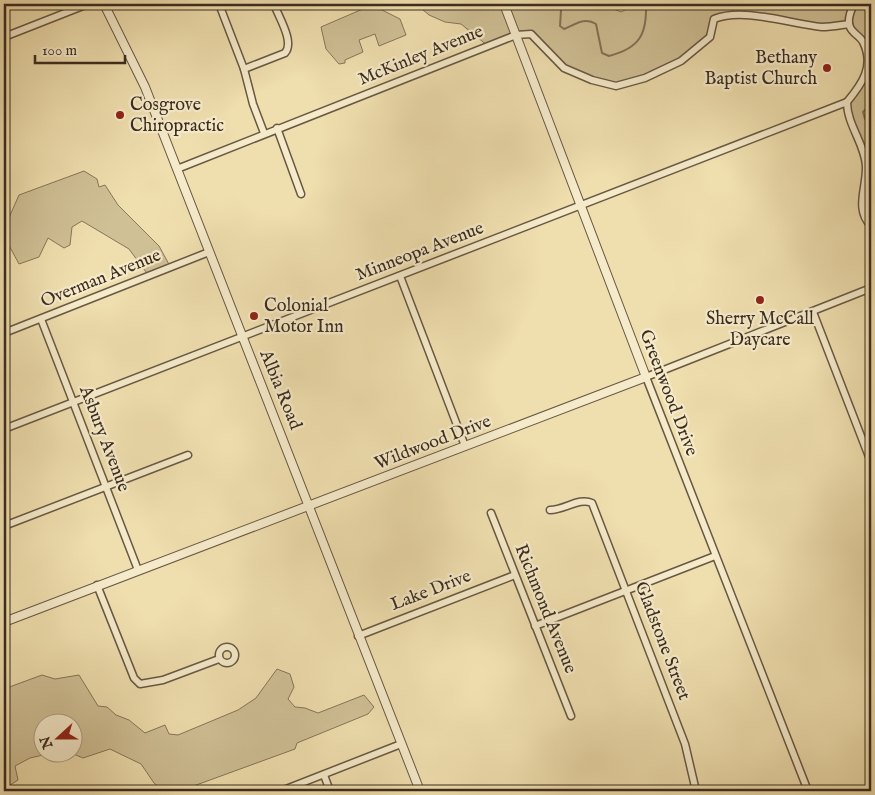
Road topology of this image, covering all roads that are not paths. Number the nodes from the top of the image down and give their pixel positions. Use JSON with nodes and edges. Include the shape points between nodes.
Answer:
{"nodes":[{"id":1,"x":88,"y":4,"type":"edge"},
{"id":2,"x":104,"y":4,"type":"edge"},
{"id":3,"x":219,"y":4,"type":"edge"},
{"id":4,"x":274,"y":4,"type":"edge"},
{"id":5,"x":504,"y":4,"type":"edge"},
{"id":6,"x":854,"y":4,"type":"edge"},
{"id":7,"x":850,"y":24,"type":"junction"},
{"id":8,"x":516,"y":35,"type":"junction"},
{"id":9,"x":4,"y":37,"type":"edge"},
{"id":10,"x":244,"y":70,"type":"junction"},
{"id":11,"x":847,"y":102,"type":"junction"},
{"id":12,"x":276,"y":128,"type":"junction"},
{"id":13,"x":264,"y":133,"type":"junction"},
{"id":14,"x":177,"y":169,"type":"junction"},
{"id":15,"x":301,"y":194,"type":"dead end"},
{"id":16,"x":580,"y":207,"type":"junction"},
{"id":17,"x":871,"y":226,"type":"edge"},
{"id":18,"x":209,"y":252,"type":"junction"},
{"id":19,"x":400,"y":276,"type":"junction"},
{"id":20,"x":871,"y":288,"type":"edge"},
{"id":21,"x":813,"y":312,"type":"junction"},
{"id":22,"x":41,"y":319,"type":"junction"},
{"id":23,"x":4,"y":333,"type":"edge"},
{"id":24,"x":243,"y":338,"type":"junction"},
{"id":25,"x":646,"y":377,"type":"junction"},
{"id":26,"x":74,"y":402,"type":"junction"},
{"id":27,"x":4,"y":430,"type":"edge"},
{"id":28,"x":465,"y":446,"type":"junction"},
{"id":29,"x":188,"y":455,"type":"dead end"},
{"id":30,"x":871,"y":462,"type":"edge"},
{"id":31,"x":106,"y":487,"type":"junction"},
{"id":32,"x":310,"y":506,"type":"junction"},
{"id":33,"x":550,"y":510,"type":"dead end"},
{"id":34,"x":491,"y":513,"type":"dead end"},
{"id":35,"x":4,"y":526,"type":"edge"},
{"id":36,"x":715,"y":556,"type":"junction"},
{"id":37,"x":138,"y":570,"type":"junction"},
{"id":38,"x":515,"y":574,"type":"junction"},
{"id":39,"x":96,"y":585,"type":"junction"},
{"id":40,"x":626,"y":591,"type":"junction"},
{"id":41,"x":4,"y":622,"type":"edge"},
{"id":42,"x":535,"y":626,"type":"junction"},
{"id":43,"x":358,"y":636,"type":"junction"},
{"id":44,"x":219,"y":659,"type":"dead end"},
{"id":45,"x":571,"y":716,"type":"dead end"},
{"id":46,"x":401,"y":744,"type":"junction"},
{"id":47,"x":324,"y":775,"type":"junction"},
{"id":48,"x":100,"y":791,"type":"edge"},
{"id":49,"x":107,"y":791,"type":"edge"},
{"id":50,"x":281,"y":791,"type":"edge"},
{"id":51,"x":330,"y":791,"type":"edge"},
{"id":52,"x":420,"y":791,"type":"edge"},
{"id":53,"x":696,"y":791,"type":"edge"},
{"id":54,"x":808,"y":791,"type":"edge"}],
"edges":[{"from":1,"to":9,"type":"street"},
{"from":2,"to":14,"type":"street","name":"Albia Road","via":[[146,87]]},
{"from":3,"to":10,"type":"street"},
{"from":4,"to":10,"type":"street","via":[[289,43],[288,50]]},
{"from":5,"to":8,"type":"street","name":"Greenwood Drive"},
{"from":6,"to":7,"type":"street"},
{"from":7,"to":8,"type":"street","via":[[824,27],[724,15],[714,19],[710,37],[681,61],[645,78],[616,86],[564,68],[538,39],[530,34]]},
{"from":7,"to":11,"type":"street","via":[[862,42],[869,65],[859,88]]},
{"from":8,"to":12,"type":"street","name":"McKinley Avenue"},
{"from":8,"to":16,"type":"street","name":"Greenwood Drive"},
{"from":10,"to":13,"type":"street"},
{"from":11,"to":16,"type":"street","name":"Minneopa Avenue"},
{"from":11,"to":17,"type":"street","via":[[847,113],[866,163],[861,204]]},
{"from":12,"to":13,"type":"street","name":"McKinley Avenue"},
{"from":12,"to":15,"type":"street"},
{"from":13,"to":14,"type":"street","name":"McKinley Avenue"},
{"from":14,"to":18,"type":"street","name":"Albia Road"},
{"from":16,"to":19,"type":"street","name":"Minneopa Avenue"},
{"from":16,"to":25,"type":"street","name":"Greenwood Drive"},
{"from":18,"to":22,"type":"street","name":"Overman Avenue"},
{"from":18,"to":24,"type":"street","name":"Albia Road"},
{"from":19,"to":24,"type":"street","name":"Minneopa Avenue"},
{"from":19,"to":28,"type":"street"},
{"from":20,"to":21,"type":"street","name":"Wildwood Drive"},
{"from":21,"to":25,"type":"street","name":"Wildwood Drive"},
{"from":21,"to":30,"type":"street"},
{"from":22,"to":23,"type":"street","name":"Overman Avenue"},
{"from":22,"to":26,"type":"street","name":"Asbury Avenue"},
{"from":24,"to":26,"type":"street","name":"Minneopa Avenue"},
{"from":24,"to":32,"type":"street","name":"Albia Road"},
{"from":25,"to":28,"type":"street","name":"Wildwood Drive"},
{"from":25,"to":36,"type":"street","name":"Greenwood Drive"},
{"from":26,"to":27,"type":"street","name":"Minneopa Avenue"},
{"from":26,"to":31,"type":"street","name":"Asbury Avenue"},
{"from":28,"to":32,"type":"street","name":"Wildwood Drive"},
{"from":29,"to":31,"type":"street"},
{"from":31,"to":35,"type":"street"},
{"from":31,"to":37,"type":"street","name":"Asbury Avenue"},
{"from":32,"to":37,"type":"street","name":"Wildwood Drive"},
{"from":32,"to":43,"type":"street","name":"Albia Road"},
{"from":33,"to":40,"type":"street","name":"Gladstone Street","via":[[584,500],[592,503]]},
{"from":34,"to":38,"type":"street","name":"Richmond Avenue"},
{"from":36,"to":40,"type":"street"},
{"from":36,"to":54,"type":"street","name":"Greenwood Drive"},
{"from":37,"to":39,"type":"street","name":"Wildwood Drive"},
{"from":38,"to":42,"type":"street","name":"Richmond Avenue"},
{"from":38,"to":43,"type":"street","name":"Lake Drive"},
{"from":39,"to":41,"type":"street","name":"Wildwood Drive"},
{"from":39,"to":44,"type":"street","via":[[134,678],[140,684],[166,679]]},
{"from":40,"to":42,"type":"street"},
{"from":40,"to":53,"type":"street","name":"Gladstone Street","via":[[685,744]]},
{"from":42,"to":45,"type":"street","name":"Richmond Avenue"},
{"from":43,"to":46,"type":"street","name":"Albia Road"},
{"from":46,"to":47,"type":"street"},
{"from":46,"to":52,"type":"street","name":"Albia Road"},
{"from":47,"to":50,"type":"street"},
{"from":47,"to":51,"type":"street"},
{"from":48,"to":49,"type":"street"}]}
